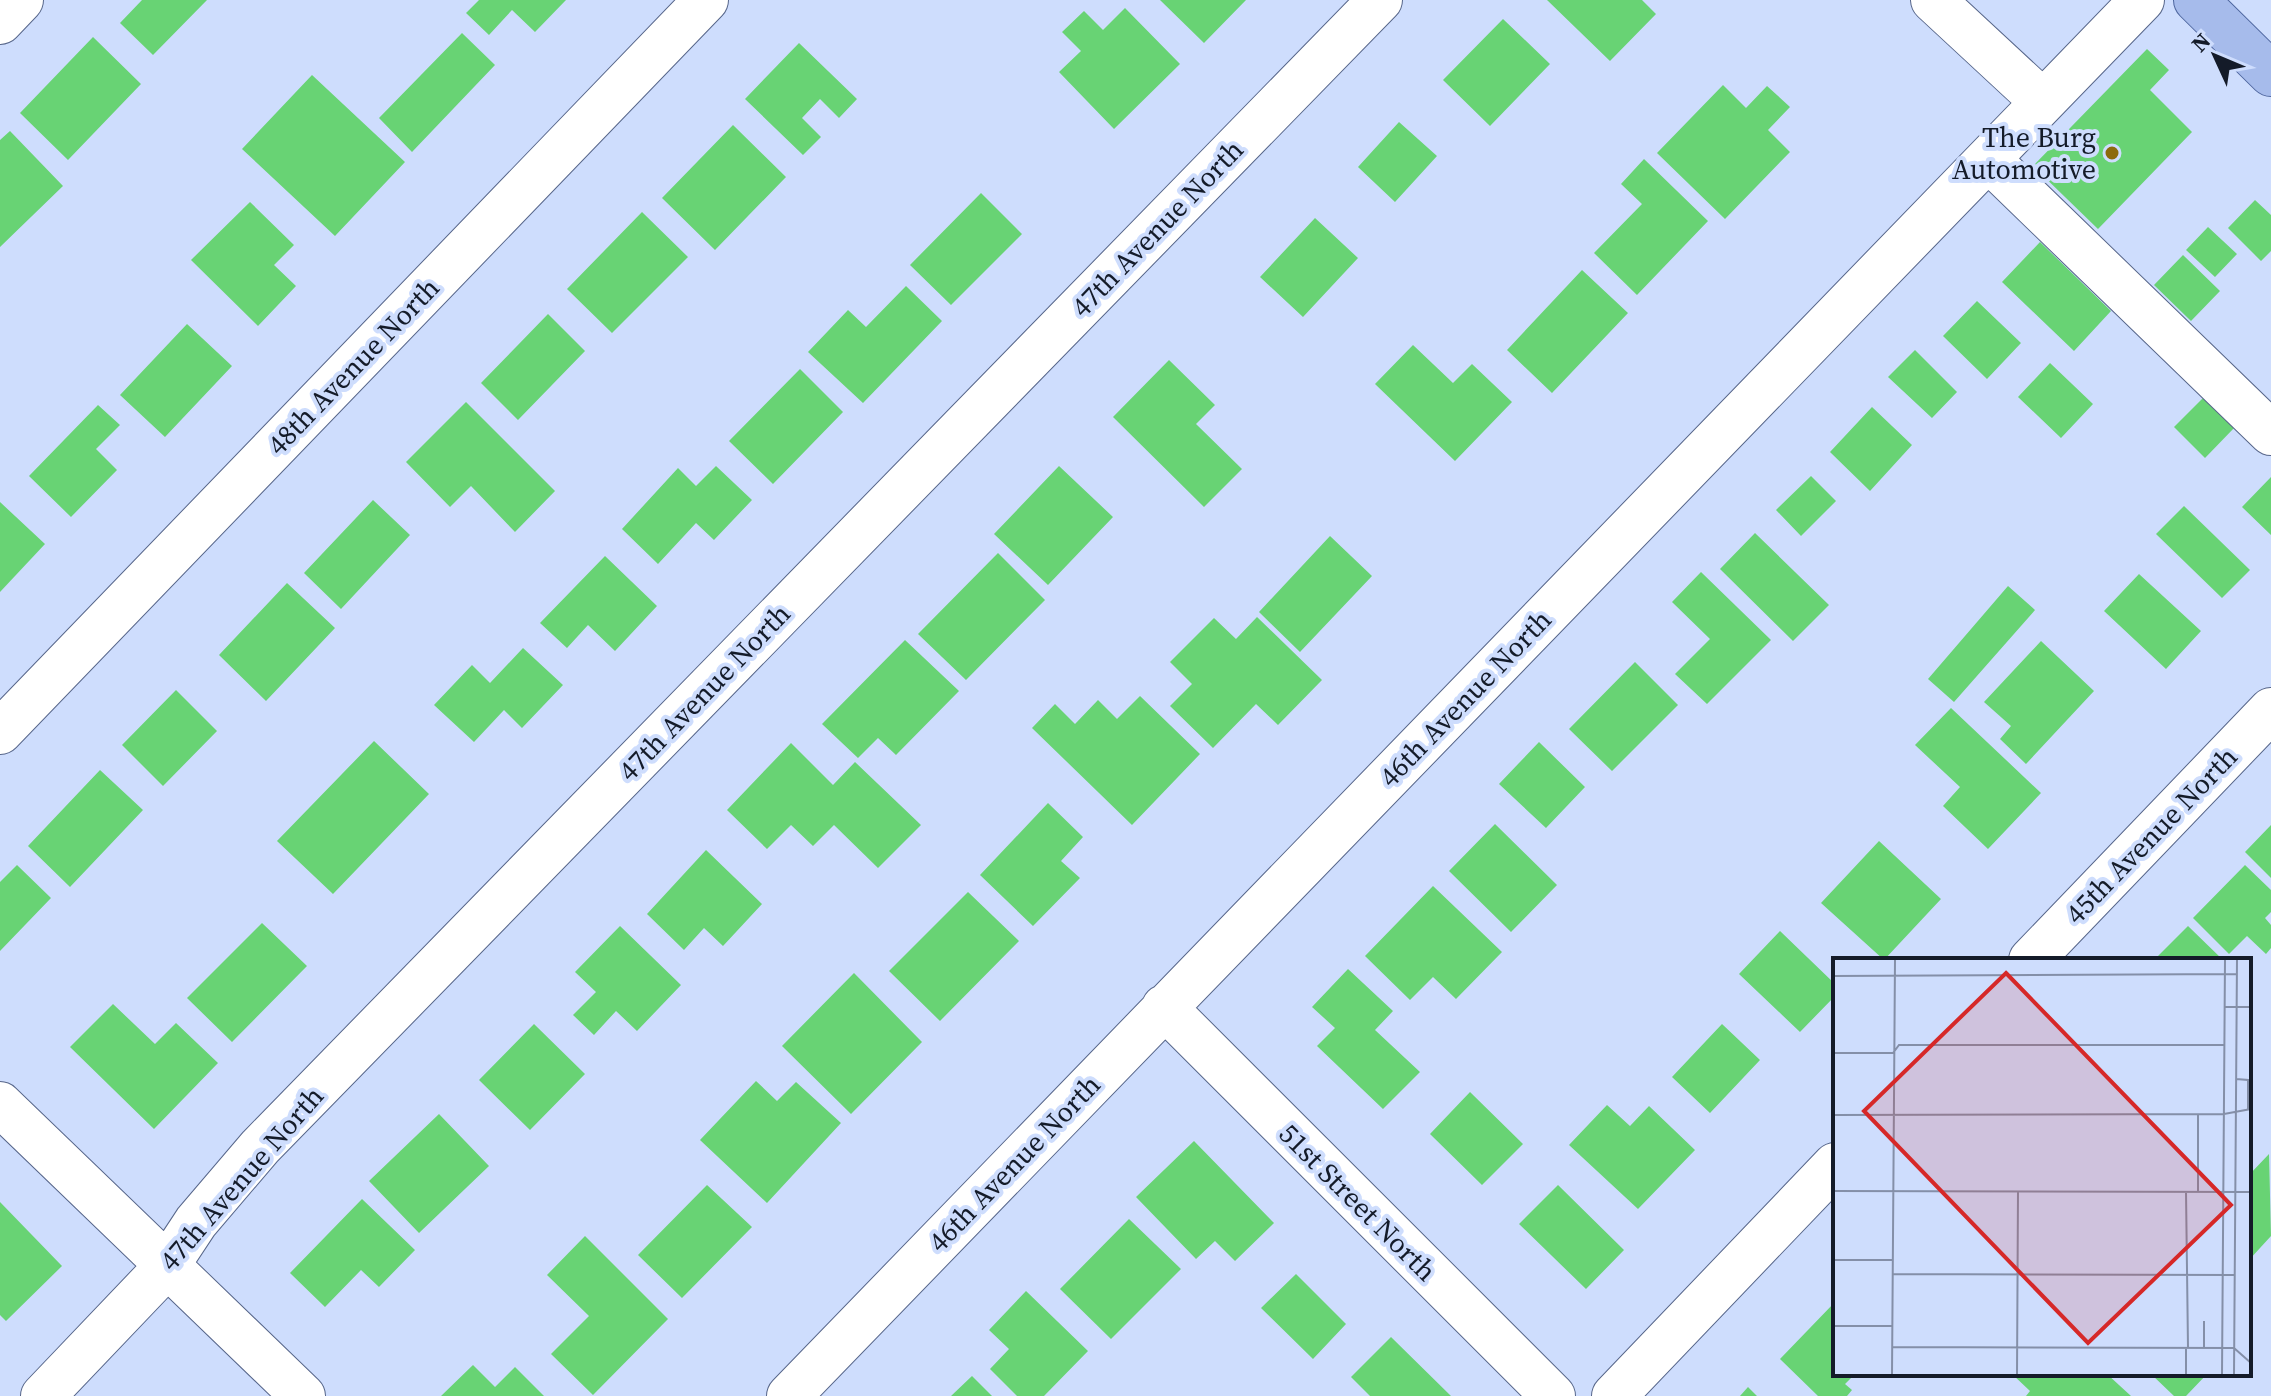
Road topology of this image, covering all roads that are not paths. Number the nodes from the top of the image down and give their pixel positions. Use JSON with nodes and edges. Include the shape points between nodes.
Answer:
{"nodes":[{"id":1,"x":21,"y":0,"type":"edge"},
{"id":2,"x":706,"y":0,"type":"edge"},
{"id":3,"x":1380,"y":0,"type":"edge"},
{"id":4,"x":1933,"y":0,"type":"edge"},
{"id":5,"x":2142,"y":0,"type":"edge"},
{"id":6,"x":2196,"y":0,"type":"edge"},
{"id":7,"x":0,"y":22,"type":"edge"},
{"id":8,"x":2271,"y":74,"type":"edge"},
{"id":9,"x":2043,"y":102,"type":"junction"},
{"id":10,"x":1988,"y":159,"type":"junction"},
{"id":11,"x":2271,"y":433,"type":"edge"},
{"id":12,"x":2271,"y":710,"type":"edge"},
{"id":13,"x":0,"y":732,"type":"edge"},
{"id":14,"x":2033,"y":958,"type":"edge"},
{"id":15,"x":1164,"y":1007,"type":"junction"},
{"id":16,"x":0,"y":1104,"type":"edge"},
{"id":17,"x":1833,"y":1167,"type":"edge"},
{"id":18,"x":167,"y":1266,"type":"junction"},
{"id":19,"x":43,"y":1396,"type":"edge"},
{"id":20,"x":303,"y":1396,"type":"edge"},
{"id":21,"x":789,"y":1396,"type":"edge"},
{"id":22,"x":1553,"y":1396,"type":"edge"},
{"id":23,"x":1614,"y":1396,"type":"edge"}],
"edges":[{"from":1,"to":7,"type":"street"},
{"from":2,"to":13,"type":"street","name":"48th Avenue North"},
{"from":3,"to":18,"type":"street","name":"47th Avenue North","via":[[260,1147],[196,1222]]},
{"from":4,"to":9,"type":"street"},
{"from":5,"to":9,"type":"street","name":"46th Avenue North"},
{"from":6,"to":8,"type":"main road"},
{"from":9,"to":10,"type":"street","name":"46th Avenue North"},
{"from":10,"to":11,"type":"street"},
{"from":10,"to":15,"type":"street","name":"46th Avenue North"},
{"from":12,"to":14,"type":"street","name":"45th Avenue North"},
{"from":15,"to":21,"type":"street","name":"46th Avenue North"},
{"from":15,"to":22,"type":"street","name":"51st Street North"},
{"from":16,"to":18,"type":"street"},
{"from":17,"to":23,"type":"street"},
{"from":18,"to":19,"type":"street","name":"47th Avenue North"},
{"from":18,"to":20,"type":"street"}]}
